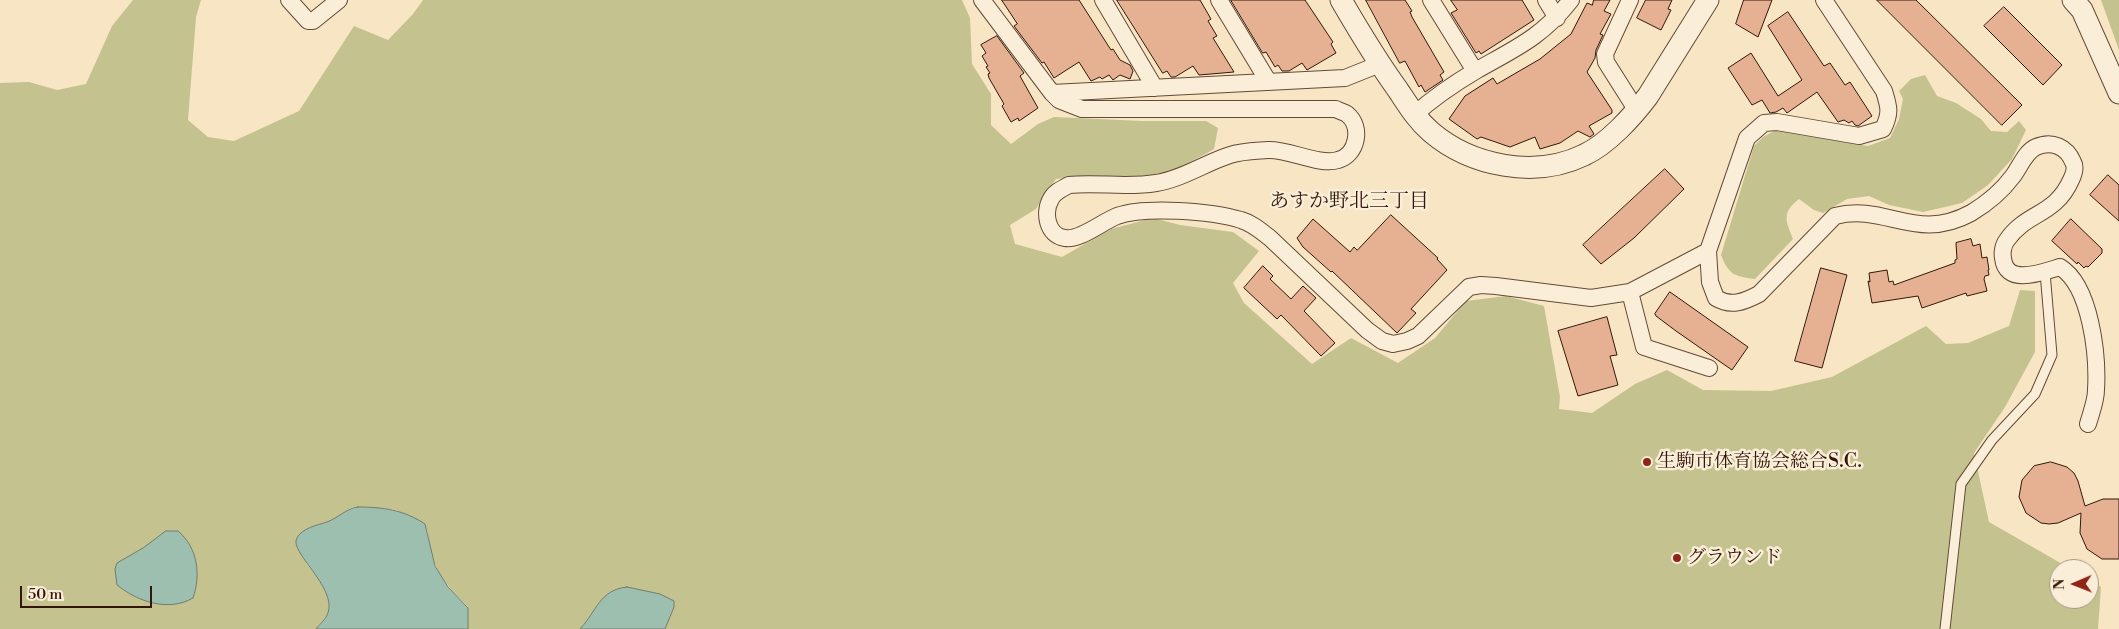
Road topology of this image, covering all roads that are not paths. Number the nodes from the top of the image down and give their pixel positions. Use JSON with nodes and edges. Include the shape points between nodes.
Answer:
{"nodes":[{"id":1,"x":289,"y":0,"type":"edge"},
{"id":2,"x":339,"y":0,"type":"edge"},
{"id":3,"x":982,"y":0,"type":"edge"},
{"id":4,"x":1103,"y":0,"type":"edge"},
{"id":5,"x":1219,"y":0,"type":"edge"},
{"id":6,"x":1341,"y":0,"type":"edge"},
{"id":7,"x":1431,"y":0,"type":"edge"},
{"id":8,"x":1546,"y":0,"type":"edge"},
{"id":9,"x":1571,"y":0,"type":"edge"},
{"id":10,"x":1630,"y":0,"type":"edge"},
{"id":11,"x":1708,"y":0,"type":"edge"},
{"id":12,"x":1824,"y":0,"type":"edge"},
{"id":13,"x":2073,"y":0,"type":"edge"},
{"id":14,"x":1557,"y":18,"type":"junction"},
{"id":15,"x":1380,"y":64,"type":"junction"},
{"id":16,"x":1475,"y":71,"type":"junction"},
{"id":17,"x":1268,"y":81,"type":"junction"},
{"id":18,"x":1156,"y":88,"type":"junction"},
{"id":19,"x":1052,"y":93,"type":"junction"},
{"id":20,"x":2119,"y":93,"type":"edge"},
{"id":21,"x":1637,"y":111,"type":"junction"},
{"id":22,"x":1414,"y":115,"type":"junction"},
{"id":23,"x":1708,"y":250,"type":"junction"},
{"id":24,"x":2045,"y":272,"type":"junction"},
{"id":25,"x":1630,"y":292,"type":"junction"},
{"id":26,"x":1709,"y":368,"type":"dead end"},
{"id":27,"x":2088,"y":424,"type":"dead end"},
{"id":28,"x":1945,"y":629,"type":"edge"}],
"edges":[{"from":1,"to":2,"type":"street","via":[[308,21],[313,21]]},
{"from":3,"to":19,"type":"street"},
{"from":4,"to":18,"type":"street"},
{"from":5,"to":17,"type":"street"},
{"from":6,"to":15,"type":"street"},
{"from":7,"to":16,"type":"street"},
{"from":8,"to":14,"type":"street"},
{"from":9,"to":14,"type":"street"},
{"from":10,"to":21,"type":"street","via":[[1605,54],[1606,62]]},
{"from":11,"to":21,"type":"street"},
{"from":12,"to":23,"type":"street","via":[[1884,91],[1889,117],[1883,129],[1859,136],[1777,122],[1764,123],[1747,138]]},
{"from":13,"to":20,"type":"street","via":[[2082,10]]},
{"from":14,"to":16,"type":"street","via":[[1531,40]]},
{"from":15,"to":17,"type":"street","via":[[1344,78]]},
{"from":15,"to":22,"type":"street"},
{"from":16,"to":22,"type":"street"},
{"from":17,"to":18,"type":"street"},
{"from":18,"to":19,"type":"street"},
{"from":19,"to":25,"type":"street","via":[[1059,100],[1082,109],[1336,110],[1347,115],[1357,135],[1347,156],[1336,161],[1271,150],[1242,152],[1155,183],[1068,185],[1051,197],[1046,217],[1049,226],[1063,238],[1073,238],[1130,212],[1148,210],[1242,220],[1270,238],[1366,330],[1393,344],[1418,336],[1468,287],[1496,286],[1591,298]]},
{"from":21,"to":22,"type":"street","via":[[1584,156],[1532,168],[1486,161],[1445,143]]},
{"from":23,"to":24,"type":"street","via":[[1710,282],[1716,298],[1731,304],[1750,299],[1774,281],[1835,216],[1865,212],[1913,225],[1933,226],[1949,222],[1984,206],[2013,176],[2025,156],[2036,147],[2050,144],[2070,154],[2075,165],[2072,177],[2064,195],[2049,209],[2021,224],[2005,241],[2002,254],[2004,264],[2018,276]]},
{"from":23,"to":25,"type":"street"},
{"from":24,"to":27,"type":"street","via":[[2060,267],[2069,273],[2087,309],[2094,347],[2096,390]]},
{"from":24,"to":28,"type":"lane","via":[[2052,355],[2035,394],[1992,440],[1961,484]]},
{"from":25,"to":26,"type":"street","via":[[1644,347]]}]}
